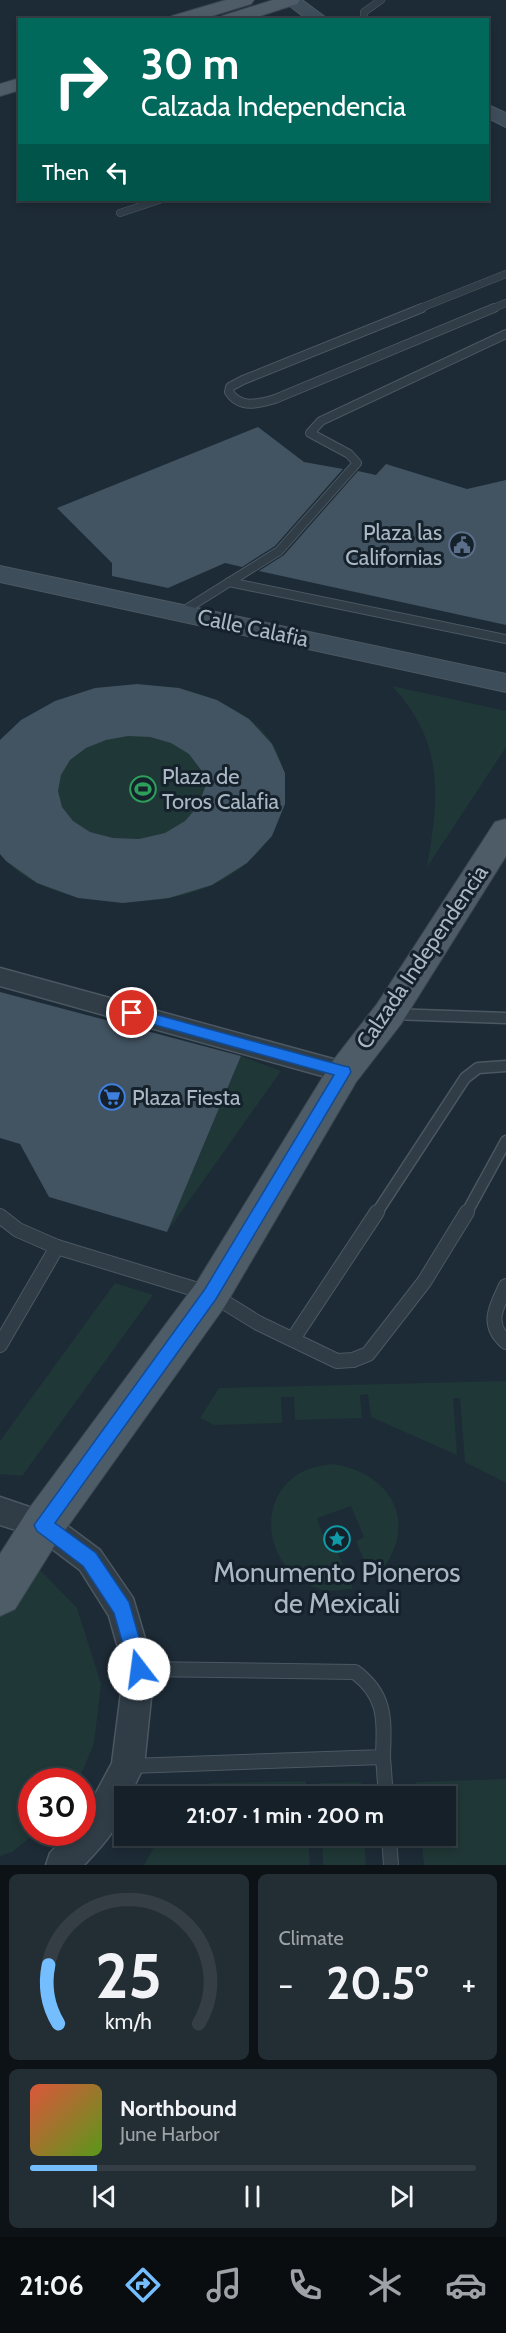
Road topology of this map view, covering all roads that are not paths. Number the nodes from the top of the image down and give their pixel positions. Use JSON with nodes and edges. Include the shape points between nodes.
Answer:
{"nodes":[{"id":1,"x":245,"y":0,"type":"edge"},
{"id":2,"x":290,"y":0,"type":"edge"},
{"id":3,"x":381,"y":0,"type":"edge"},
{"id":4,"x":270,"y":6,"type":"junction"},
{"id":5,"x":185,"y":18,"type":"edge"},
{"id":6,"x":234,"y":18,"type":"edge"},
{"id":7,"x":293,"y":18,"type":"edge"},
{"id":8,"x":318,"y":18,"type":"edge"},
{"id":9,"x":364,"y":18,"type":"edge"},
{"id":10,"x":18,"y":66,"type":"edge"},
{"id":11,"x":0,"y":71,"type":"edge"},
{"id":12,"x":18,"y":85,"type":"edge"},
{"id":13,"x":0,"y":90,"type":"edge"},
{"id":14,"x":489,"y":112,"type":"edge"},
{"id":15,"x":489,"y":121,"type":"edge"},
{"id":16,"x":506,"y":122,"type":"edge"},
{"id":17,"x":506,"y":130,"type":"edge"},
{"id":18,"x":156,"y":201,"type":"edge"},
{"id":19,"x":120,"y":213,"type":"dead end"},
{"id":20,"x":506,"y":273,"type":"edge"},
{"id":21,"x":506,"y":303,"type":"edge"},
{"id":22,"x":506,"y":334,"type":"edge"},
{"id":23,"x":2,"y":577,"type":"edge"},
{"id":24,"x":229,"y":582,"type":"junction"},
{"id":25,"x":180,"y":613,"type":"junction"},
{"id":26,"x":506,"y":639,"type":"edge"},
{"id":27,"x":506,"y":683,"type":"edge"},
{"id":28,"x":506,"y":830,"type":"edge"},
{"id":29,"x":0,"y":978,"type":"edge"},
{"id":30,"x":389,"y":1014,"type":"junction"},
{"id":31,"x":506,"y":1018,"type":"edge"},
{"id":32,"x":506,"y":1066,"type":"edge"},
{"id":33,"x":344,"y":1072,"type":"junction"},
{"id":34,"x":506,"y":1141,"type":"edge"},
{"id":35,"x":0,"y":1216,"type":"edge"},
{"id":36,"x":57,"y":1247,"type":"junction"},
{"id":37,"x":506,"y":1286,"type":"edge"},
{"id":38,"x":210,"y":1294,"type":"junction"},
{"id":39,"x":293,"y":1339,"type":"junction"},
{"id":40,"x":506,"y":1342,"type":"edge"},
{"id":41,"x":0,"y":1345,"type":"edge"},
{"id":42,"x":0,"y":1511,"type":"edge"},
{"id":43,"x":43,"y":1525,"type":"junction"},
{"id":44,"x":0,"y":1594,"type":"edge"},
{"id":45,"x":139,"y":1669,"type":"junction"},
{"id":46,"x":383,"y":1757,"type":"junction"},
{"id":47,"x":128,"y":1766,"type":"junction"},
{"id":48,"x":385,"y":1786,"type":"edge"},
{"id":49,"x":390,"y":1846,"type":"edge"},
{"id":50,"x":62,"y":1865,"type":"edge"},
{"id":51,"x":391,"y":1865,"type":"edge"}],
"edges":[{"from":1,"to":5,"type":"main road"},
{"from":2,"to":4,"type":"main road"},
{"from":2,"to":8,"type":"street"},
{"from":3,"to":9,"type":"lane","via":[[364,12]]},
{"from":4,"to":6,"type":"main road"},
{"from":4,"to":7,"type":"street"},
{"from":10,"to":11,"type":"main road"},
{"from":12,"to":13,"type":"main road"},
{"from":14,"to":16,"type":"street"},
{"from":15,"to":17,"type":"street"},
{"from":18,"to":19,"type":"lane"},
{"from":20,"to":21,"type":"lane","via":[[243,380],[230,387],[229,392],[234,399],[247,404],[275,399]]},
{"from":22,"to":24,"type":"lane","via":[[316,425],[310,433],[316,439],[354,456],[357,463],[288,543]]},
{"from":23,"to":25,"type":"street","name":"Calle Calafia"},
{"from":24,"to":25,"type":"lane"},
{"from":24,"to":26,"type":"lane"},
{"from":25,"to":27,"type":"street","name":"Calle Calafia"},
{"from":28,"to":30,"type":"main road","name":"Calzada Independencia"},
{"from":29,"to":33,"type":"street"},
{"from":30,"to":31,"type":"lane"},
{"from":30,"to":33,"type":"main road","name":"Calzada Independencia"},
{"from":32,"to":39,"type":"lane","via":[[478,1068],[465,1078]]},
{"from":33,"to":38,"type":"main road","name":"Calzada Independencia"},
{"from":34,"to":39,"type":"lane","via":[[424,1282],[368,1354],[337,1361]]},
{"from":35,"to":36,"type":"lane","via":[[18,1230]]},
{"from":36,"to":38,"type":"lane"},
{"from":36,"to":41,"type":"lane"},
{"from":37,"to":40,"type":"lane","via":[[492,1320],[495,1332]]},
{"from":38,"to":39,"type":"lane"},
{"from":38,"to":43,"type":"main road","name":"Calzada Independencia"},
{"from":42,"to":43,"type":"street"},
{"from":43,"to":44,"type":"main road","name":"Calzada Independencia"},
{"from":43,"to":45,"type":"street","via":[[90,1560],[122,1609]]},
{"from":45,"to":46,"type":"lane","via":[[355,1672],[379,1695]]},
{"from":45,"to":47,"type":"street"},
{"from":46,"to":47,"type":"lane"},
{"from":46,"to":48,"type":"lane"},
{"from":47,"to":50,"type":"street","via":[[98,1826]]},
{"from":49,"to":51,"type":"lane"}]}
